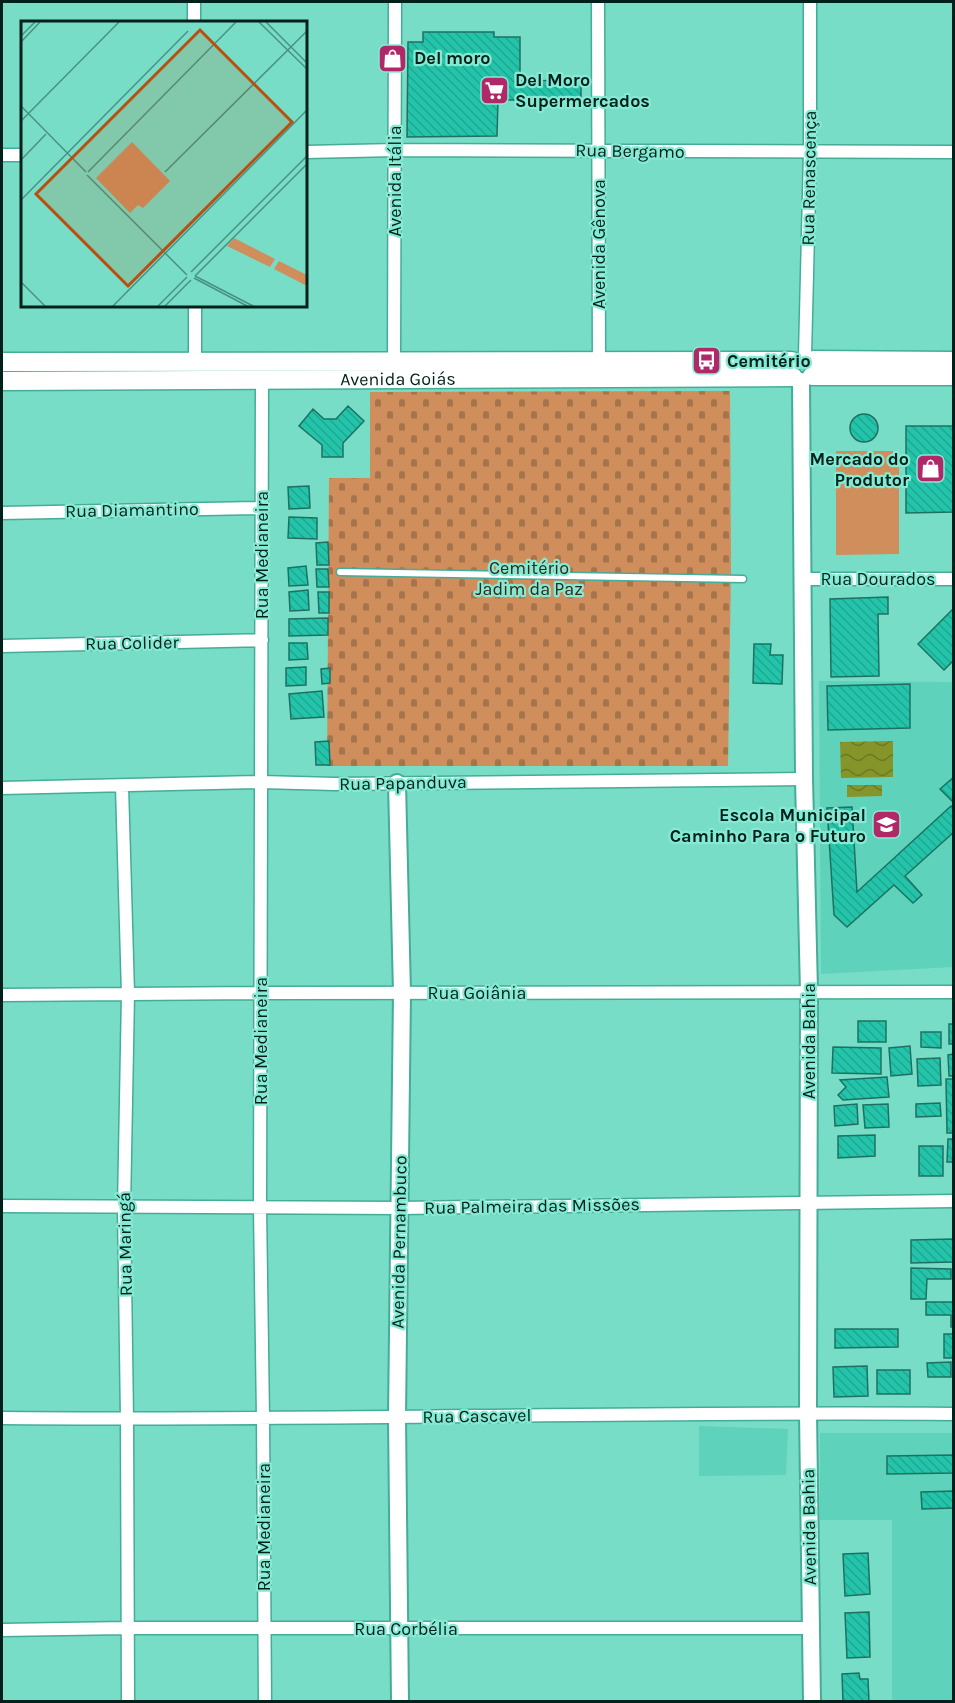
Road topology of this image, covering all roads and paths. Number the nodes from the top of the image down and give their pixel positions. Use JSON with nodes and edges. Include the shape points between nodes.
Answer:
{"nodes":[{"id":1,"x":194,"y":2,"type":"edge"},
{"id":2,"x":395,"y":2,"type":"edge"},
{"id":3,"x":598,"y":2,"type":"edge"},
{"id":4,"x":810,"y":2,"type":"edge"},
{"id":5,"x":194,"y":21,"type":"edge"},
{"id":6,"x":396,"y":150,"type":"junction"},
{"id":7,"x":599,"y":150,"type":"junction"},
{"id":8,"x":308,"y":152,"type":"edge"},
{"id":9,"x":954,"y":152,"type":"edge"},
{"id":10,"x":810,"y":153,"type":"junction"},
{"id":11,"x":2,"y":155,"type":"edge"},
{"id":12,"x":21,"y":155,"type":"edge"},
{"id":13,"x":195,"y":308,"type":"edge"},
{"id":14,"x":394,"y":361,"type":"junction"},
{"id":15,"x":954,"y":361,"type":"edge"},
{"id":16,"x":2,"y":362,"type":"edge"},
{"id":17,"x":195,"y":362,"type":"junction"},
{"id":18,"x":803,"y":368,"type":"junction"},
{"id":19,"x":599,"y":370,"type":"junction"},
{"id":20,"x":954,"y":376,"type":"edge"},
{"id":21,"x":262,"y":380,"type":"junction"},
{"id":22,"x":2,"y":381,"type":"edge"},
{"id":23,"x":262,"y":508,"type":"junction"},
{"id":24,"x":2,"y":513,"type":"edge"},
{"id":25,"x":340,"y":572,"type":"dead end"},
{"id":26,"x":743,"y":579,"type":"dead end"},
{"id":27,"x":802,"y":579,"type":"junction"},
{"id":28,"x":954,"y":579,"type":"edge"},
{"id":29,"x":262,"y":640,"type":"junction"},
{"id":30,"x":2,"y":646,"type":"edge"},
{"id":31,"x":804,"y":779,"type":"junction"},
{"id":32,"x":261,"y":782,"type":"junction"},
{"id":33,"x":397,"y":783,"type":"junction"},
{"id":34,"x":122,"y":786,"type":"junction"},
{"id":35,"x":2,"y":788,"type":"edge"},
{"id":36,"x":810,"y":992,"type":"junction"},
{"id":37,"x":954,"y":992,"type":"edge"},
{"id":38,"x":261,"y":993,"type":"junction"},
{"id":39,"x":402,"y":993,"type":"junction"},
{"id":40,"x":128,"y":994,"type":"junction"},
{"id":41,"x":2,"y":995,"type":"edge"},
{"id":42,"x":954,"y":1201,"type":"edge"},
{"id":43,"x":808,"y":1203,"type":"junction"},
{"id":44,"x":2,"y":1206,"type":"edge"},
{"id":45,"x":124,"y":1208,"type":"junction"},
{"id":46,"x":260,"y":1208,"type":"junction"},
{"id":47,"x":400,"y":1208,"type":"junction"},
{"id":48,"x":808,"y":1413,"type":"junction"},
{"id":49,"x":954,"y":1414,"type":"edge"},
{"id":50,"x":397,"y":1417,"type":"junction"},
{"id":51,"x":2,"y":1418,"type":"edge"},
{"id":52,"x":263,"y":1418,"type":"junction"},
{"id":53,"x":127,"y":1419,"type":"junction"},
{"id":54,"x":126,"y":1628,"type":"junction"},
{"id":55,"x":265,"y":1628,"type":"junction"},
{"id":56,"x":811,"y":1628,"type":"junction"},
{"id":57,"x":400,"y":1629,"type":"junction"},
{"id":58,"x":2,"y":1630,"type":"edge"},
{"id":59,"x":128,"y":1701,"type":"edge"},
{"id":60,"x":265,"y":1701,"type":"edge"},
{"id":61,"x":400,"y":1701,"type":"edge"},
{"id":62,"x":812,"y":1701,"type":"edge"}],
"edges":[{"from":1,"to":5,"type":"street"},
{"from":2,"to":6,"type":"street","name":"Avenida Itália"},
{"from":3,"to":7,"type":"street","name":"Avenida Gênova"},
{"from":4,"to":10,"type":"street","name":"Rua Renascença"},
{"from":6,"to":7,"type":"street","name":"Rua Bergamo"},
{"from":6,"to":8,"type":"street","name":"Rua Bergamo"},
{"from":6,"to":14,"type":"street","name":"Avenida Itália"},
{"from":7,"to":10,"type":"street","name":"Rua Bergamo"},
{"from":7,"to":19,"type":"street","name":"Avenida Gênova"},
{"from":9,"to":10,"type":"street","name":"Rua Bergamo"},
{"from":10,"to":18,"type":"street","name":"Rua Renascença"},
{"from":11,"to":12,"type":"street"},
{"from":13,"to":17,"type":"street"},
{"from":14,"to":17,"type":"main road","name":"Avenida Goiás"},
{"from":14,"to":19,"type":"main road","name":"Avenida Goiás"},
{"from":15,"to":18,"type":"main road","name":"Avenida Goiás"},
{"from":16,"to":17,"type":"main road","name":"Avenida Goiás"},
{"from":18,"to":19,"type":"main road","name":"Avenida Goiás"},
{"from":18,"to":20,"type":"main road","name":"Avenida Goiás"},
{"from":18,"to":27,"type":"street","name":"Avenida Bahia"},
{"from":19,"to":21,"type":"main road","name":"Avenida Goiás"},
{"from":21,"to":22,"type":"main road","name":"Avenida Goiás"},
{"from":21,"to":23,"type":"street","name":"Rua Medianeira"},
{"from":23,"to":24,"type":"street","name":"Rua Diamantino"},
{"from":23,"to":29,"type":"street","name":"Rua Medianeira"},
{"from":25,"to":26,"type":"lane"},
{"from":27,"to":28,"type":"street","name":"Rua Dourados"},
{"from":27,"to":31,"type":"street","name":"Avenida Bahia"},
{"from":29,"to":30,"type":"street","name":"Rua Colider"},
{"from":29,"to":32,"type":"street","name":"Rua Medianeira"},
{"from":31,"to":33,"type":"street","name":"Rua Papanduva"},
{"from":31,"to":36,"type":"street","name":"Avenida Bahia"},
{"from":32,"to":33,"type":"street","name":"Rua Papanduva"},
{"from":32,"to":34,"type":"street","name":"Rua Papanduva"},
{"from":32,"to":38,"type":"street","name":"Rua Medianeira"},
{"from":33,"to":39,"type":"street","name":"Avenida Pernambuco"},
{"from":34,"to":35,"type":"street","name":"Rua Papanduva"},
{"from":34,"to":40,"type":"street","name":"Rua Maringá"},
{"from":36,"to":37,"type":"street","name":"Rua Goiânia"},
{"from":36,"to":39,"type":"street","name":"Rua Goiânia"},
{"from":36,"to":43,"type":"street","name":"Avenida Bahia"},
{"from":38,"to":39,"type":"street","name":"Rua Goiânia"},
{"from":38,"to":40,"type":"street","name":"Rua Goiânia"},
{"from":38,"to":46,"type":"street","name":"Rua Medianeira"},
{"from":39,"to":47,"type":"street","name":"Avenida Pernambuco"},
{"from":40,"to":41,"type":"street","name":"Rua Goiânia"},
{"from":40,"to":45,"type":"street","name":"Rua Maringá"},
{"from":42,"to":43,"type":"street","name":"Rua Palmeira das Missões"},
{"from":43,"to":47,"type":"street","name":"Rua Palmeira das Missões"},
{"from":43,"to":48,"type":"street","name":"Avenida Bahia"},
{"from":44,"to":45,"type":"street","name":"Rua Palmeira das Missões"},
{"from":45,"to":46,"type":"street","name":"Rua Palmeira das Missões"},
{"from":45,"to":53,"type":"street","name":"Rua Maringá"},
{"from":46,"to":47,"type":"street","name":"Rua Palmeira das Missões"},
{"from":46,"to":52,"type":"street","name":"Rua Medianeira"},
{"from":47,"to":50,"type":"street","name":"Avenida Pernambuco"},
{"from":48,"to":49,"type":"street","name":"Rua Cascavel"},
{"from":48,"to":50,"type":"street","name":"Rua Cascavel"},
{"from":48,"to":56,"type":"street","name":"Avenida Bahia"},
{"from":50,"to":52,"type":"street","name":"Rua Cascavel"},
{"from":50,"to":57,"type":"street","name":"Avenida Pernambuco"},
{"from":51,"to":53,"type":"street","name":"Rua Cascavel"},
{"from":52,"to":53,"type":"street","name":"Rua Cascavel"},
{"from":52,"to":55,"type":"street","name":"Rua Medianeira"},
{"from":53,"to":54,"type":"street","name":"Rua Maringá"},
{"from":54,"to":55,"type":"street","name":"Rua Corbélia"},
{"from":54,"to":58,"type":"street","name":"Rua Corbélia"},
{"from":54,"to":59,"type":"street","name":"Rua Maringá"},
{"from":55,"to":57,"type":"street","name":"Rua Corbélia"},
{"from":55,"to":60,"type":"street","name":"Rua Medianeira"},
{"from":56,"to":57,"type":"street","name":"Rua Corbélia"},
{"from":56,"to":62,"type":"street","name":"Avenida Bahia"},
{"from":57,"to":61,"type":"street","name":"Avenida Pernambuco"}]}
